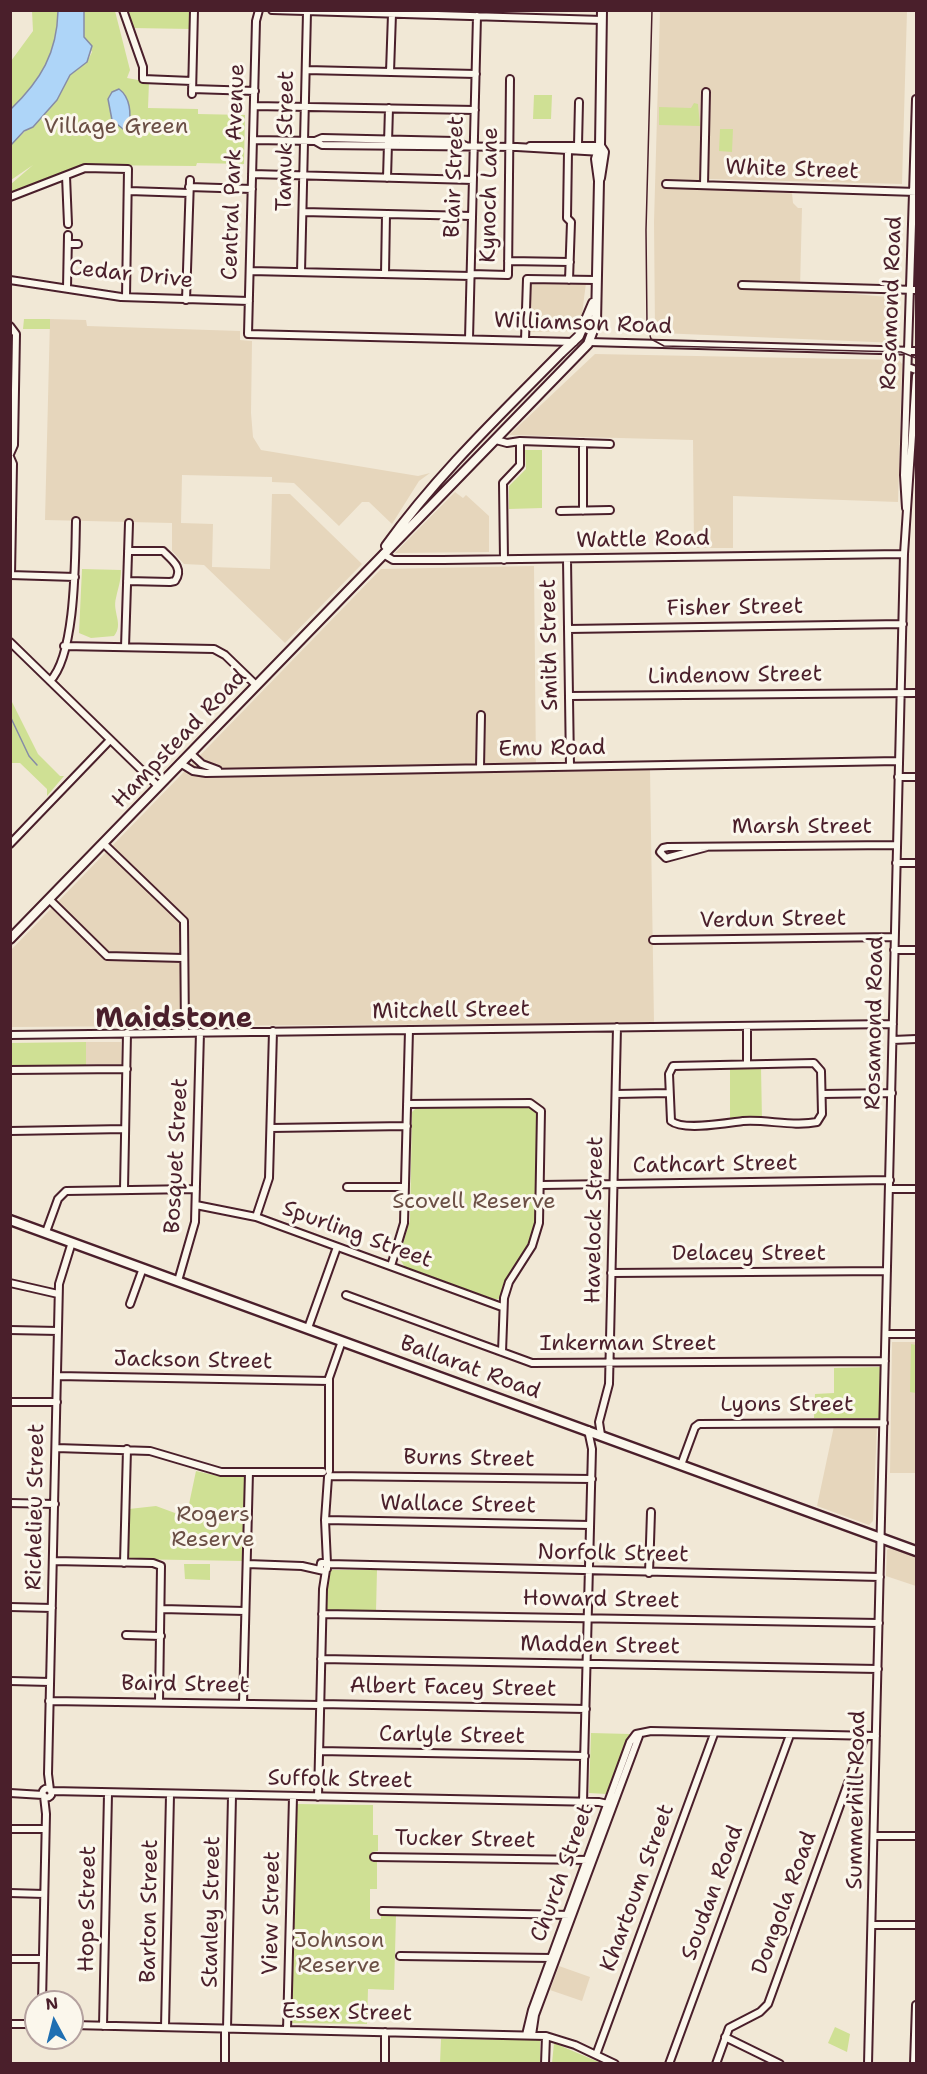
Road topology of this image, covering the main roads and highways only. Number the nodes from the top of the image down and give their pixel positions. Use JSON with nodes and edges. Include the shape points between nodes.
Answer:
{"nodes":[{"id":1,"x":602,"y":10,"type":"edge"},
{"id":2,"x":594,"y":296,"type":"junction"},
{"id":3,"x":574,"y":342,"type":"junction"},
{"id":4,"x":589,"y":342,"type":"junction"},
{"id":5,"x":374,"y":562,"type":"junction"},
{"id":6,"x":10,"y":939,"type":"edge"},
{"id":7,"x":10,"y":1220,"type":"edge"},
{"id":8,"x":916,"y":1551,"type":"edge"}],
"edges":[{"from":1,"to":2,"type":"main road"},
{"from":2,"to":3,"type":"main road","name":"Hampstead Road"},
{"from":2,"to":4,"type":"main road","via":[[596,322]]},
{"from":3,"to":4,"type":"main road","name":"Williamson Road"},
{"from":3,"to":5,"type":"main road","name":"Hampstead Road","via":[[423,496]]},
{"from":4,"to":5,"type":"main road","name":"Hampstead Road"},
{"from":5,"to":6,"type":"main road","name":"Hampstead Road"},
{"from":7,"to":8,"type":"highway","name":"Ballarat Road"}]}
